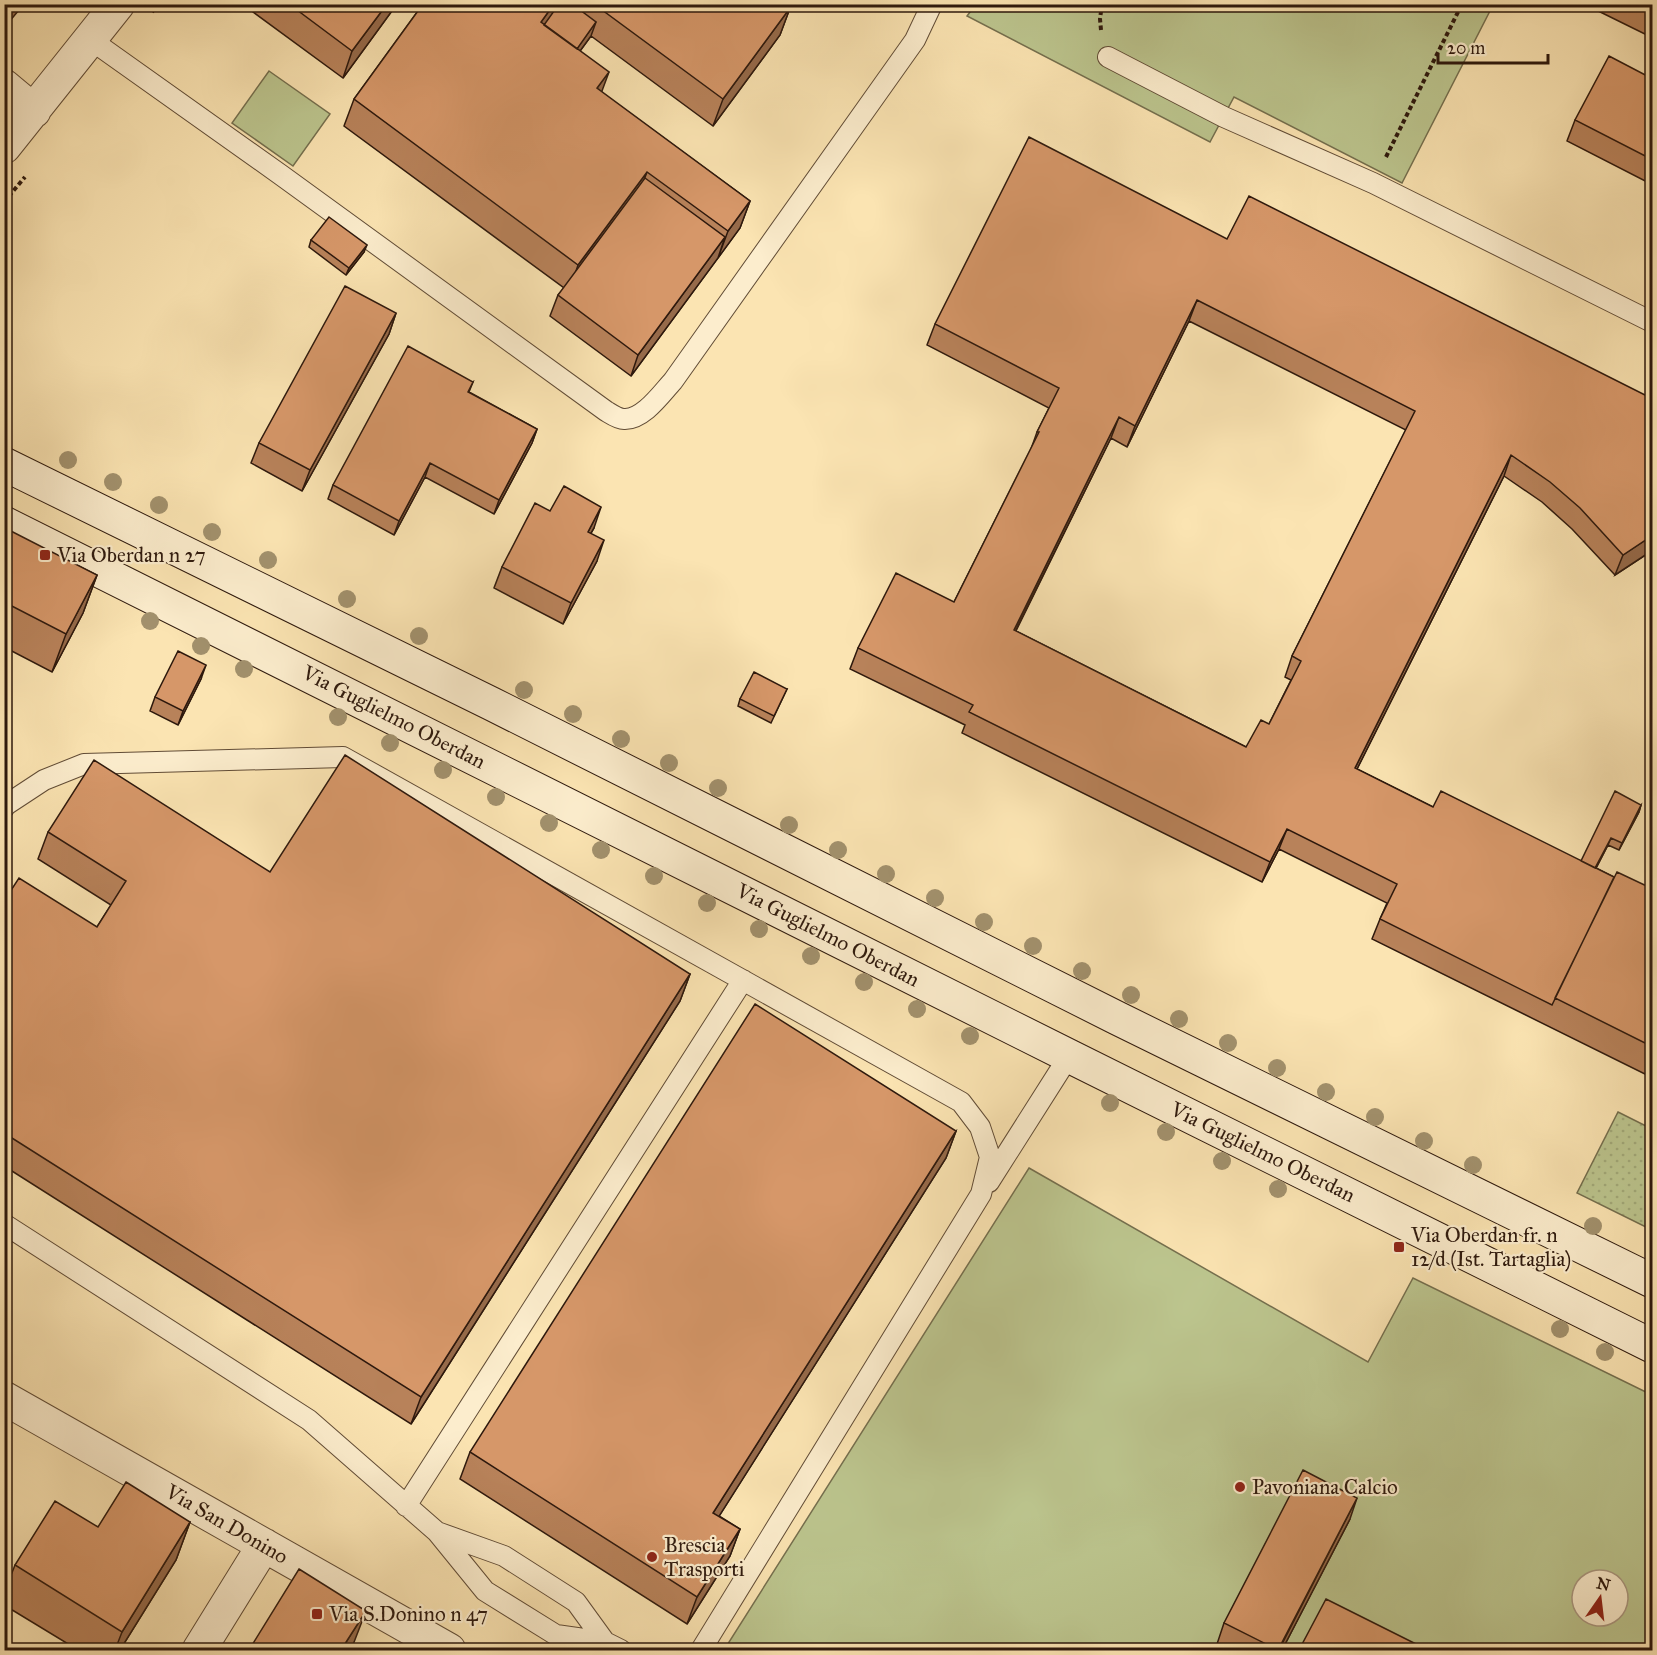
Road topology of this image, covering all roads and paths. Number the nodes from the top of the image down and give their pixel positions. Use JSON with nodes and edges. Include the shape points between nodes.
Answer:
{"nodes":[{"id":1,"x":118,"y":4,"type":"edge"},
{"id":2,"x":932,"y":4,"type":"edge"},
{"id":3,"x":1462,"y":4,"type":"edge"},
{"id":4,"x":91,"y":40,"type":"junction"},
{"id":5,"x":1108,"y":57,"type":"dead end"},
{"id":6,"x":4,"y":86,"type":"edge"},
{"id":7,"x":34,"y":111,"type":"junction"},
{"id":8,"x":4,"y":147,"type":"edge"},
{"id":9,"x":1384,"y":161,"type":"dead end"},
{"id":10,"x":1653,"y":322,"type":"edge"},
{"id":11,"x":4,"y":464,"type":"edge"},
{"id":12,"x":4,"y":523,"type":"edge"},
{"id":13,"x":4,"y":808,"type":"edge"},
{"id":14,"x":743,"y":980,"type":"junction"},
{"id":15,"x":1069,"y":1056,"type":"junction"},
{"id":16,"x":981,"y":1194,"type":"junction"},
{"id":17,"x":4,"y":1224,"type":"edge"},
{"id":18,"x":1653,"y":1281,"type":"edge"},
{"id":19,"x":1653,"y":1346,"type":"edge"},
{"id":20,"x":4,"y":1398,"type":"edge"},
{"id":21,"x":406,"y":1506,"type":"junction"},
{"id":22,"x":437,"y":1532,"type":"junction"},
{"id":23,"x":264,"y":1545,"type":"junction"},
{"id":24,"x":613,"y":1646,"type":"edge"},
{"id":25,"x":199,"y":1650,"type":"edge"},
{"id":26,"x":449,"y":1650,"type":"edge"},
{"id":27,"x":701,"y":1650,"type":"edge"}],
"edges":[{"from":1,"to":4,"type":"main road"},
{"from":2,"to":4,"type":"lane","via":[[915,40],[673,381],[635,418],[621,420]]},
{"from":3,"to":9,"type":"path"},
{"from":4,"to":7,"type":"main road"},
{"from":5,"to":10,"type":"lane","via":[[1224,117],[1373,183]]},
{"from":6,"to":7,"type":"main road"},
{"from":7,"to":8,"type":"main road"},
{"from":11,"to":18,"type":"main road"},
{"from":12,"to":15,"type":"main road","name":"Via Guglielmo Oberdan"},
{"from":13,"to":14,"type":"lane","via":[[44,780],[84,764],[343,757]]},
{"from":14,"to":16,"type":"lane","via":[[961,1102],[980,1127],[990,1157]]},
{"from":14,"to":21,"type":"lane"},
{"from":15,"to":16,"type":"lane"},
{"from":15,"to":19,"type":"main road","name":"Via Guglielmo Oberdan"},
{"from":16,"to":27,"type":"lane"},
{"from":17,"to":21,"type":"lane","via":[[309,1420]]},
{"from":20,"to":23,"type":"main road","name":"Via San Donino"},
{"from":21,"to":22,"type":"lane"},
{"from":22,"to":24,"type":"lane","via":[[504,1556],[567,1596]]},
{"from":22,"to":24,"type":"lane","via":[[485,1591],[556,1635]]},
{"from":23,"to":25,"type":"main road"},
{"from":23,"to":26,"type":"main road","name":"Via San Donino"}]}
